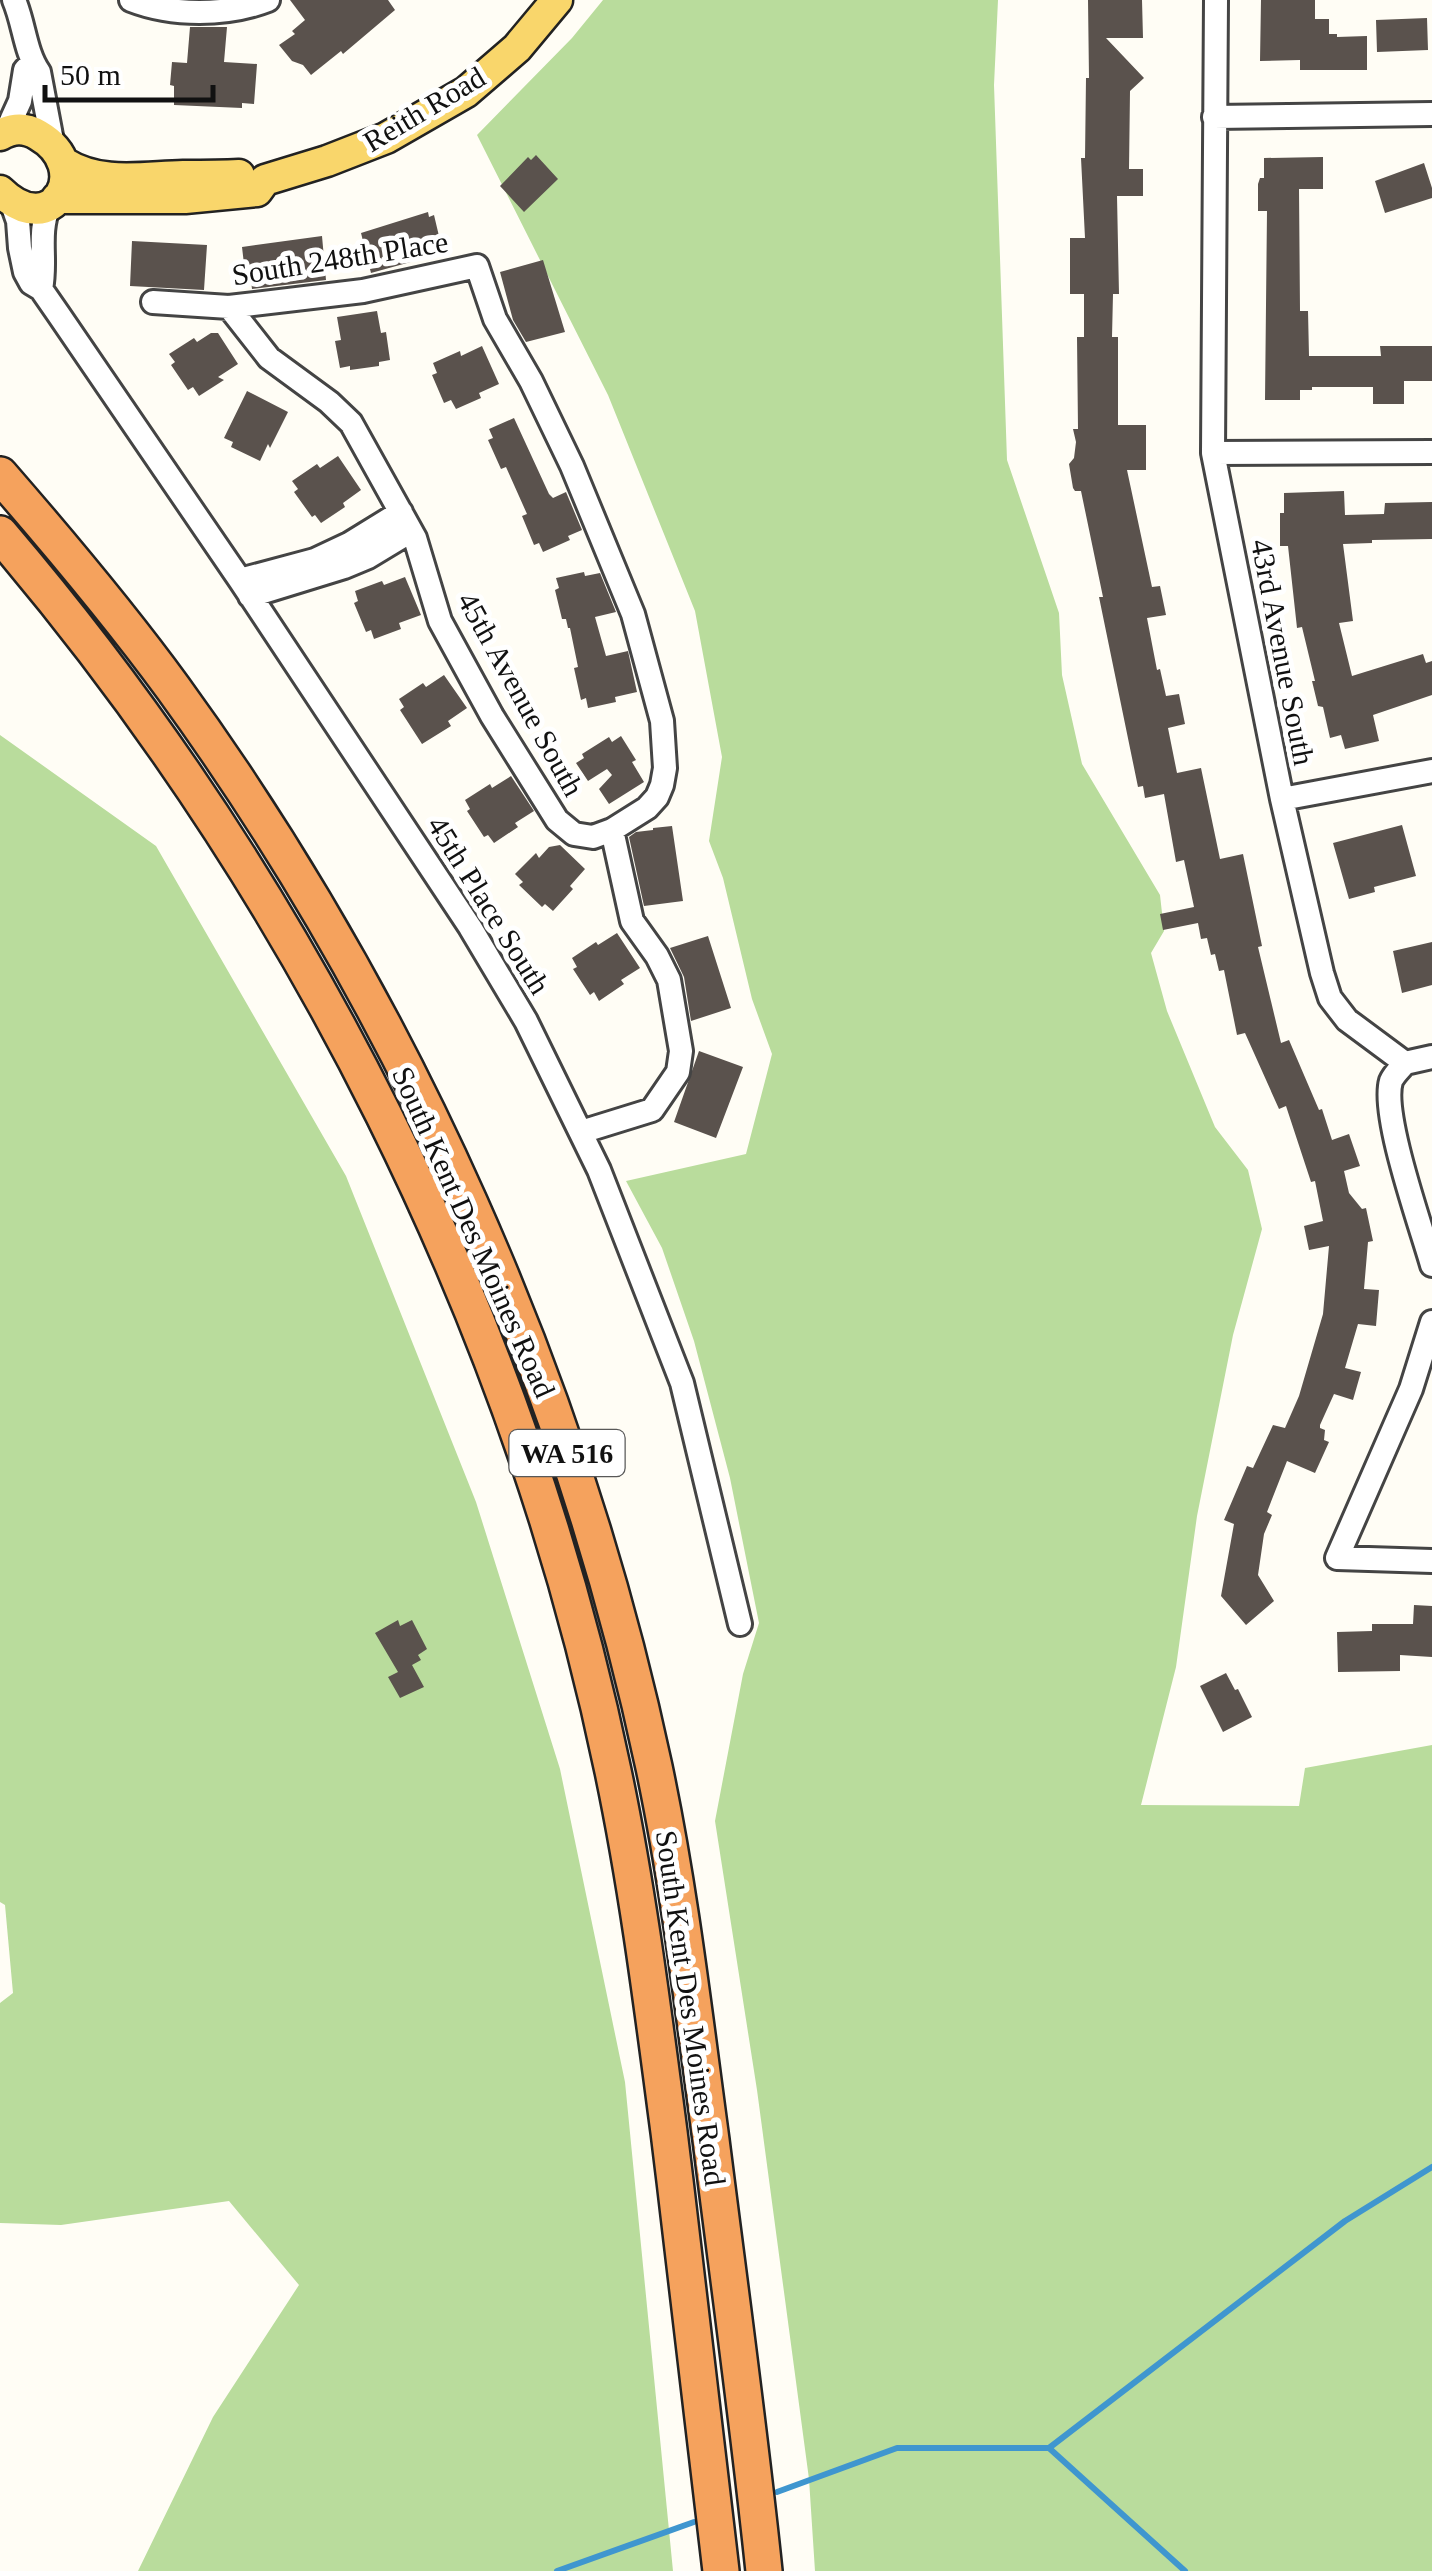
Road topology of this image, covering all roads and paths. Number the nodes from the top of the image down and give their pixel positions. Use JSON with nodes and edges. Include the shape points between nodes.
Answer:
{"nodes":[{"id":1,"x":14,"y":0,"type":"edge"},
{"id":2,"x":131,"y":0,"type":"edge"},
{"id":3,"x":268,"y":0,"type":"edge"},
{"id":4,"x":557,"y":0,"type":"edge"},
{"id":5,"x":1216,"y":0,"type":"edge"},
{"id":6,"x":32,"y":63,"type":"junction"},
{"id":7,"x":1432,"y":114,"type":"edge"},
{"id":8,"x":1214,"y":117,"type":"junction"},
{"id":9,"x":3,"y":133,"type":"edge"},
{"id":10,"x":58,"y":155,"type":"junction"},
{"id":11,"x":265,"y":180,"type":"junction"},
{"id":12,"x":6,"y":196,"type":"edge"},
{"id":13,"x":53,"y":202,"type":"junction"},
{"id":14,"x":41,"y":289,"type":"junction"},
{"id":15,"x":153,"y":302,"type":"dead end"},
{"id":16,"x":230,"y":308,"type":"junction"},
{"id":17,"x":1432,"y":452,"type":"edge"},
{"id":18,"x":1212,"y":453,"type":"junction"},
{"id":19,"x":0,"y":475,"type":"edge"},
{"id":20,"x":406,"y":522,"type":"junction"},
{"id":21,"x":0,"y":534,"type":"edge"},
{"id":22,"x":245,"y":588,"type":"junction"},
{"id":23,"x":1432,"y":771,"type":"edge"},
{"id":24,"x":1282,"y":799,"type":"junction"},
{"id":25,"x":612,"y":830,"type":"junction"},
{"id":26,"x":1432,"y":1057,"type":"edge"},
{"id":27,"x":1405,"y":1062,"type":"junction"},
{"id":28,"x":581,"y":1132,"type":"junction"},
{"id":29,"x":1432,"y":1265,"type":"edge"},
{"id":30,"x":1432,"y":1322,"type":"edge"},
{"id":31,"x":1432,"y":1561,"type":"edge"},
{"id":32,"x":740,"y":1624,"type":"dead end"},
{"id":33,"x":721,"y":2571,"type":"edge"},
{"id":34,"x":764,"y":2571,"type":"edge"}],
"edges":[{"from":1,"to":6,"type":"street"},
{"from":2,"to":3,"type":"street","via":[[206,11]]},
{"from":4,"to":11,"type":"main road","name":"Reith Road","via":[[518,48],[466,92],[386,138]]},
{"from":5,"to":8,"type":"street","name":"43rd Avenue South"},
{"from":6,"to":9,"type":"street"},
{"from":6,"to":10,"type":"street"},
{"from":7,"to":8,"type":"street"},
{"from":8,"to":18,"type":"street","name":"43rd Avenue South"},
{"from":9,"to":10,"type":"main road","name":"Reith Road","via":[[31,131]]},
{"from":10,"to":11,"type":"main road","name":"Reith Road","via":[[90,175],[112,178],[256,174]]},
{"from":10,"to":13,"type":"main road","via":[[64,188]]},
{"from":11,"to":13,"type":"main road","name":"Reith Road","via":[[258,191],[220,196]]},
{"from":12,"to":13,"type":"main road","name":"Reith Road","via":[[31,210]]},
{"from":12,"to":14,"type":"street","name":"45th Place South","via":[[18,221],[25,272]]},
{"from":13,"to":14,"type":"street","via":[[41,231]]},
{"from":14,"to":22,"type":"street","name":"45th Place South"},
{"from":15,"to":16,"type":"street","name":"South 248th Place"},
{"from":16,"to":20,"type":"street","name":"45th Avenue South","via":[[268,358],[350,424]]},
{"from":16,"to":25,"type":"street","name":"South 248th Place","via":[[363,291],[477,266],[495,320],[572,466],[633,614],[662,721],[660,791],[648,808]]},
{"from":17,"to":18,"type":"street"},
{"from":18,"to":24,"type":"street","name":"43rd Avenue South"},
{"from":19,"to":34,"type":"highway","name":"South Kent Des Moines Road","number":"WA 516","via":[[176,693],[312,900],[432,1123],[540,1374],[581,1491],[654,1766],[683,1926]]},
{"from":20,"to":22,"type":"street","via":[[368,557],[344,567]]},
{"from":20,"to":25,"type":"street","name":"45th Avenue South","via":[[451,643],[546,804],[580,836]]},
{"from":21,"to":33,"type":"highway","name":"South Kent Des Moines Road","number":"WA 516","via":[[148,725],[274,914],[412,1175],[501,1386],[584,1649],[627,1843]]},
{"from":22,"to":28,"type":"street","name":"45th Place South","via":[[489,958]]},
{"from":23,"to":24,"type":"street"},
{"from":24,"to":27,"type":"street","name":"43rd Avenue South","via":[[1330,998],[1347,1020]]},
{"from":25,"to":28,"type":"street","via":[[632,921],[669,980],[681,1051],[678,1072],[652,1110]]},
{"from":26,"to":27,"type":"street"},
{"from":27,"to":29,"type":"street","via":[[1392,1077],[1390,1119]]},
{"from":28,"to":32,"type":"street","name":"45th Place South","via":[[682,1382]]},
{"from":30,"to":31,"type":"street","via":[[1411,1389],[1337,1558]]}]}
